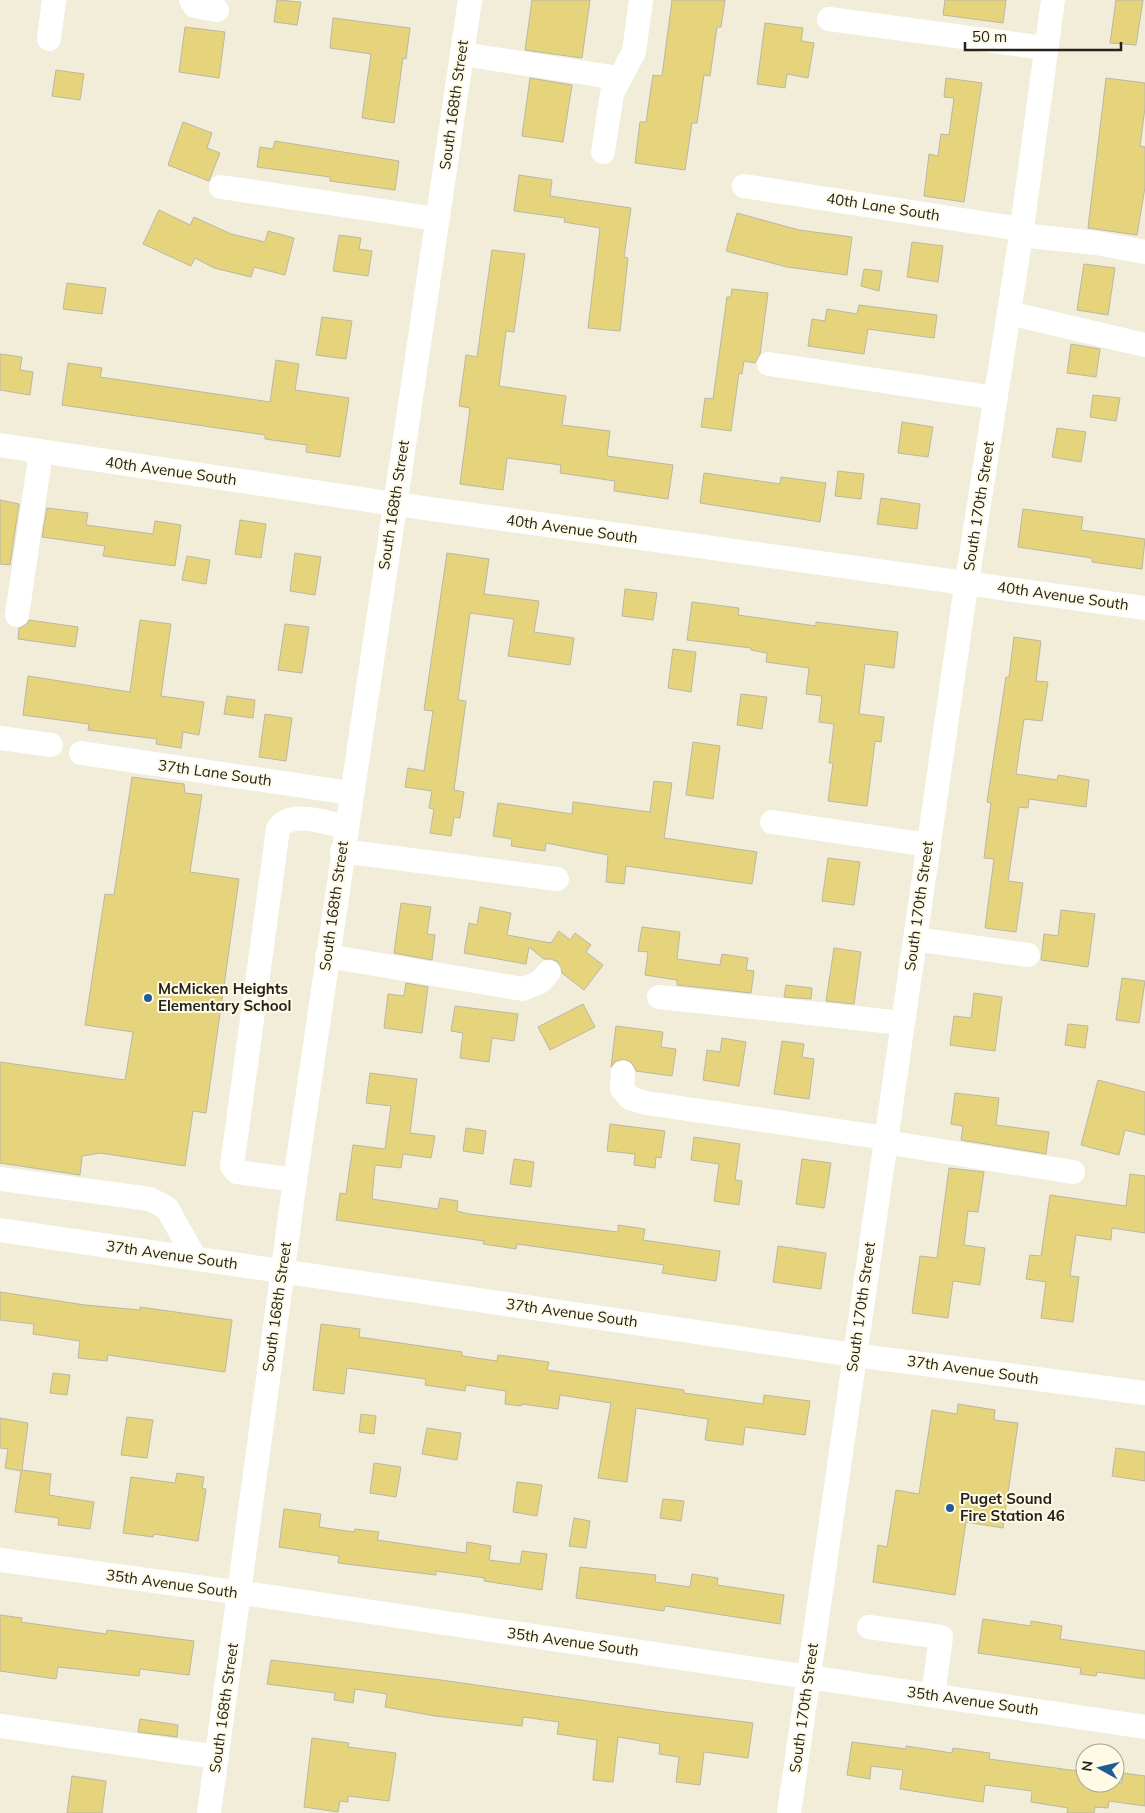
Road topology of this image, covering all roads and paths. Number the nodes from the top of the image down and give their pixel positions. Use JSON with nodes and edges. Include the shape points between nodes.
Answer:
{"nodes":[{"id":1,"x":54,"y":0,"type":"edge"},
{"id":2,"x":190,"y":0,"type":"edge"},
{"id":3,"x":470,"y":0,"type":"edge"},
{"id":4,"x":641,"y":0,"type":"edge"},
{"id":5,"x":1052,"y":0,"type":"edge"},
{"id":6,"x":218,"y":10,"type":"dead end"},
{"id":7,"x":829,"y":18,"type":"dead end"},
{"id":8,"x":49,"y":39,"type":"dead end"},
{"id":9,"x":1045,"y":48,"type":"junction"},
{"id":10,"x":462,"y":54,"type":"junction"},
{"id":11,"x":619,"y":78,"type":"junction"},
{"id":12,"x":603,"y":152,"type":"dead end"},
{"id":13,"x":744,"y":186,"type":"dead end"},
{"id":14,"x":221,"y":187,"type":"dead end"},
{"id":15,"x":437,"y":219,"type":"junction"},
{"id":16,"x":1021,"y":232,"type":"junction"},
{"id":17,"x":1145,"y":252,"type":"edge"},
{"id":18,"x":1009,"y":313,"type":"junction"},
{"id":19,"x":1145,"y":345,"type":"edge"},
{"id":20,"x":769,"y":364,"type":"dead end"},
{"id":21,"x":996,"y":398,"type":"junction"},
{"id":22,"x":0,"y":445,"type":"edge"},
{"id":23,"x":41,"y":452,"type":"junction"},
{"id":24,"x":395,"y":504,"type":"junction"},
{"id":25,"x":967,"y":582,"type":"junction"},
{"id":26,"x":1145,"y":608,"type":"edge"},
{"id":27,"x":18,"y":614,"type":"dead end"},
{"id":28,"x":0,"y":738,"type":"edge"},
{"id":29,"x":50,"y":745,"type":"dead end"},
{"id":30,"x":80,"y":753,"type":"dead end"},
{"id":31,"x":350,"y":793,"type":"junction"},
{"id":32,"x":772,"y":822,"type":"dead end"},
{"id":33,"x":346,"y":827,"type":"junction"},
{"id":34,"x":928,"y":844,"type":"junction"},
{"id":35,"x":342,"y":851,"type":"junction"},
{"id":36,"x":557,"y":880,"type":"dead end"},
{"id":37,"x":914,"y":939,"type":"junction"},
{"id":38,"x":1028,"y":955,"type":"dead end"},
{"id":39,"x":327,"y":956,"type":"junction"},
{"id":40,"x":549,"y":972,"type":"dead end"},
{"id":41,"x":659,"y":997,"type":"dead end"},
{"id":42,"x":902,"y":1023,"type":"junction"},
{"id":43,"x":623,"y":1073,"type":"dead end"},
{"id":44,"x":886,"y":1140,"type":"junction"},
{"id":45,"x":1073,"y":1172,"type":"dead end"},
{"id":46,"x":0,"y":1179,"type":"edge"},
{"id":47,"x":295,"y":1180,"type":"junction"},
{"id":48,"x":0,"y":1230,"type":"edge"},
{"id":49,"x":196,"y":1258,"type":"junction"},
{"id":50,"x":282,"y":1271,"type":"junction"},
{"id":51,"x":854,"y":1355,"type":"junction"},
{"id":52,"x":1145,"y":1393,"type":"edge"},
{"id":53,"x":0,"y":1560,"type":"edge"},
{"id":54,"x":240,"y":1593,"type":"junction"},
{"id":55,"x":868,"y":1627,"type":"dead end"},
{"id":56,"x":809,"y":1677,"type":"junction"},
{"id":57,"x":933,"y":1695,"type":"junction"},
{"id":58,"x":0,"y":1726,"type":"edge"},
{"id":59,"x":1145,"y":1727,"type":"edge"},
{"id":60,"x":217,"y":1757,"type":"junction"},
{"id":61,"x":209,"y":1813,"type":"edge"},
{"id":62,"x":789,"y":1813,"type":"edge"}],
"edges":[{"from":1,"to":8,"type":"street"},
{"from":2,"to":6,"type":"street","via":[[195,6]]},
{"from":3,"to":10,"type":"street","name":"South 168th Street"},
{"from":4,"to":11,"type":"street","via":[[634,52]]},
{"from":5,"to":9,"type":"street","name":"South 170th Street"},
{"from":7,"to":9,"type":"street"},
{"from":9,"to":16,"type":"street","name":"South 170th Street"},
{"from":10,"to":11,"type":"street"},
{"from":10,"to":15,"type":"street","name":"South 168th Street"},
{"from":11,"to":12,"type":"street","via":[[612,93]]},
{"from":13,"to":16,"type":"street","name":"40th Lane South"},
{"from":14,"to":15,"type":"street"},
{"from":15,"to":24,"type":"street","name":"South 168th Street"},
{"from":16,"to":17,"type":"street","name":"40th Lane South"},
{"from":16,"to":18,"type":"street","name":"South 170th Street"},
{"from":18,"to":19,"type":"street"},
{"from":18,"to":21,"type":"street","name":"South 170th Street"},
{"from":20,"to":21,"type":"street"},
{"from":21,"to":25,"type":"street","name":"South 170th Street"},
{"from":22,"to":23,"type":"street","name":"40th Avenue South"},
{"from":23,"to":24,"type":"street","name":"40th Avenue South"},
{"from":23,"to":27,"type":"street"},
{"from":24,"to":25,"type":"street","name":"40th Avenue South"},
{"from":24,"to":31,"type":"street","name":"South 168th Street"},
{"from":25,"to":26,"type":"street","name":"40th Avenue South"},
{"from":25,"to":34,"type":"street","name":"South 170th Street"},
{"from":28,"to":29,"type":"street"},
{"from":30,"to":31,"type":"street","name":"37th Lane South"},
{"from":31,"to":33,"type":"street","name":"South 168th Street"},
{"from":32,"to":34,"type":"street"},
{"from":33,"to":35,"type":"street","name":"South 168th Street"},
{"from":33,"to":47,"type":"street","via":[[293,818],[283,821],[278,829],[232,1166],[237,1172]]},
{"from":34,"to":37,"type":"street","name":"South 170th Street"},
{"from":35,"to":36,"type":"street"},
{"from":35,"to":39,"type":"street","name":"South 168th Street"},
{"from":37,"to":38,"type":"street"},
{"from":37,"to":42,"type":"street","name":"South 170th Street"},
{"from":39,"to":40,"type":"street","via":[[523,990],[540,982]]},
{"from":39,"to":47,"type":"street","name":"South 168th Street"},
{"from":41,"to":42,"type":"street"},
{"from":42,"to":44,"type":"street","name":"South 170th Street"},
{"from":43,"to":44,"type":"street","via":[[622,1089],[630,1098],[646,1103]]},
{"from":44,"to":45,"type":"street"},
{"from":44,"to":51,"type":"street","name":"South 170th Street"},
{"from":46,"to":49,"type":"street","via":[[150,1199],[167,1208]]},
{"from":47,"to":50,"type":"street","name":"South 168th Street"},
{"from":48,"to":49,"type":"street","name":"37th Avenue South"},
{"from":49,"to":50,"type":"street","name":"37th Avenue South"},
{"from":50,"to":51,"type":"street","name":"37th Avenue South"},
{"from":50,"to":54,"type":"street","name":"South 168th Street"},
{"from":51,"to":52,"type":"street","name":"37th Avenue South"},
{"from":51,"to":56,"type":"street","name":"South 170th Street"},
{"from":53,"to":54,"type":"street","name":"35th Avenue South"},
{"from":54,"to":56,"type":"street","name":"35th Avenue South"},
{"from":54,"to":60,"type":"street","name":"South 168th Street"},
{"from":55,"to":57,"type":"street","via":[[940,1637]]},
{"from":56,"to":57,"type":"street","name":"35th Avenue South"},
{"from":56,"to":62,"type":"street","name":"South 170th Street"},
{"from":57,"to":59,"type":"street","name":"35th Avenue South"},
{"from":58,"to":60,"type":"street"},
{"from":60,"to":61,"type":"street","name":"South 168th Street"}]}
